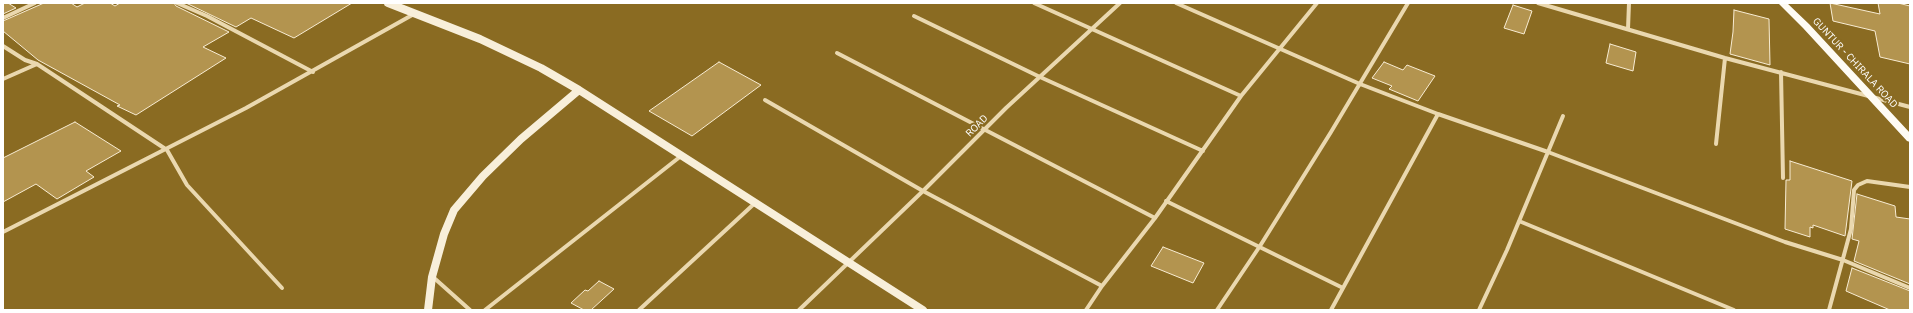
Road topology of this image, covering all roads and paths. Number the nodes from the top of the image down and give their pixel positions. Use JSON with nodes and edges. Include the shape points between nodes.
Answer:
{"nodes":[{"id":1,"x":35,"y":3,"type":"edge"},
{"id":2,"x":177,"y":3,"type":"edge"},
{"id":3,"x":388,"y":3,"type":"edge"},
{"id":4,"x":1034,"y":3,"type":"edge"},
{"id":5,"x":1120,"y":3,"type":"edge"},
{"id":6,"x":1176,"y":3,"type":"edge"},
{"id":7,"x":1317,"y":3,"type":"edge"},
{"id":8,"x":1408,"y":3,"type":"edge"},
{"id":9,"x":1538,"y":3,"type":"edge"},
{"id":10,"x":1629,"y":3,"type":"edge"},
{"id":11,"x":1782,"y":3,"type":"edge"},
{"id":12,"x":414,"y":14,"type":"junction"},
{"id":13,"x":914,"y":16,"type":"dead end"},
{"id":14,"x":3,"y":18,"type":"edge"},
{"id":15,"x":1092,"y":28,"type":"junction"},
{"id":16,"x":1628,"y":29,"type":"junction"},
{"id":17,"x":3,"y":46,"type":"edge"},
{"id":18,"x":1281,"y":49,"type":"junction"},
{"id":19,"x":837,"y":53,"type":"dead end"},
{"id":20,"x":1725,"y":58,"type":"junction"},
{"id":21,"x":37,"y":64,"type":"junction"},
{"id":22,"x":313,"y":72,"type":"junction"},
{"id":23,"x":1781,"y":72,"type":"junction"},
{"id":24,"x":1040,"y":77,"type":"junction"},
{"id":25,"x":3,"y":79,"type":"edge"},
{"id":26,"x":1360,"y":84,"type":"junction"},
{"id":27,"x":579,"y":90,"type":"junction"},
{"id":28,"x":1241,"y":96,"type":"junction"},
{"id":29,"x":1871,"y":96,"type":"junction"},
{"id":30,"x":765,"y":100,"type":"dead end"},
{"id":31,"x":1910,"y":108,"type":"edge"},
{"id":32,"x":1438,"y":114,"type":"junction"},
{"id":33,"x":1563,"y":116,"type":"dead end"},
{"id":34,"x":984,"y":130,"type":"junction"},
{"id":35,"x":1910,"y":139,"type":"edge"},
{"id":36,"x":1716,"y":144,"type":"dead end"},
{"id":37,"x":167,"y":150,"type":"junction"},
{"id":38,"x":1203,"y":151,"type":"junction"},
{"id":39,"x":1548,"y":152,"type":"junction"},
{"id":40,"x":681,"y":156,"type":"junction"},
{"id":41,"x":1783,"y":178,"type":"dead end"},
{"id":42,"x":1910,"y":187,"type":"edge"},
{"id":43,"x":923,"y":191,"type":"junction"},
{"id":44,"x":1166,"y":201,"type":"junction"},
{"id":45,"x":755,"y":203,"type":"junction"},
{"id":46,"x":1155,"y":218,"type":"junction"},
{"id":47,"x":1519,"y":221,"type":"junction"},
{"id":48,"x":3,"y":232,"type":"edge"},
{"id":49,"x":1260,"y":246,"type":"junction"},
{"id":50,"x":1843,"y":260,"type":"junction"},
{"id":51,"x":847,"y":262,"type":"junction"},
{"id":52,"x":432,"y":276,"type":"junction"},
{"id":53,"x":1102,"y":286,"type":"junction"},
{"id":54,"x":282,"y":288,"type":"dead end"},
{"id":55,"x":1343,"y":288,"type":"junction"},
{"id":56,"x":1910,"y":288,"type":"edge"},
{"id":57,"x":428,"y":310,"type":"edge"},
{"id":58,"x":470,"y":310,"type":"edge"},
{"id":59,"x":485,"y":310,"type":"edge"},
{"id":60,"x":639,"y":310,"type":"edge"},
{"id":61,"x":799,"y":310,"type":"edge"},
{"id":62,"x":923,"y":310,"type":"edge"},
{"id":63,"x":1086,"y":310,"type":"edge"},
{"id":64,"x":1217,"y":310,"type":"edge"},
{"id":65,"x":1332,"y":310,"type":"edge"},
{"id":66,"x":1479,"y":310,"type":"edge"},
{"id":67,"x":1734,"y":310,"type":"edge"},
{"id":68,"x":1830,"y":310,"type":"edge"}],
"edges":[{"from":1,"to":14,"type":"street"},
{"from":2,"to":22,"type":"street"},
{"from":3,"to":12,"type":"street"},
{"from":4,"to":15,"type":"street"},
{"from":5,"to":15,"type":"street","name":"ROAD"},
{"from":6,"to":18,"type":"street"},
{"from":7,"to":18,"type":"street"},
{"from":8,"to":26,"type":"street"},
{"from":9,"to":16,"type":"street"},
{"from":10,"to":16,"type":"street"},
{"from":11,"to":29,"type":"main road","name":"GUNTUR - CHIRALA ROAD"},
{"from":12,"to":22,"type":"street"},
{"from":12,"to":27,"type":"street","via":[[510,52]]},
{"from":13,"to":24,"type":"street"},
{"from":15,"to":24,"type":"street","name":"ROAD"},
{"from":15,"to":28,"type":"street"},
{"from":16,"to":20,"type":"street"},
{"from":17,"to":21,"type":"street","via":[[25,60]]},
{"from":18,"to":26,"type":"street"},
{"from":18,"to":28,"type":"street"},
{"from":19,"to":34,"type":"street"},
{"from":20,"to":23,"type":"street"},
{"from":20,"to":36,"type":"street"},
{"from":21,"to":25,"type":"street"},
{"from":21,"to":37,"type":"street"},
{"from":22,"to":37,"type":"street"},
{"from":23,"to":29,"type":"street"},
{"from":23,"to":41,"type":"street"},
{"from":24,"to":34,"type":"street","name":"ROAD"},
{"from":24,"to":38,"type":"street"},
{"from":26,"to":32,"type":"street"},
{"from":26,"to":49,"type":"street"},
{"from":27,"to":40,"type":"street"},
{"from":27,"to":52,"type":"street","via":[[521,139],[483,176],[454,210]]},
{"from":28,"to":38,"type":"street"},
{"from":29,"to":31,"type":"street"},
{"from":29,"to":35,"type":"main road","name":"GUNTUR - CHIRALA ROAD"},
{"from":30,"to":43,"type":"street"},
{"from":32,"to":39,"type":"street"},
{"from":32,"to":55,"type":"street"},
{"from":33,"to":39,"type":"street"},
{"from":34,"to":43,"type":"street","name":"ROAD"},
{"from":34,"to":46,"type":"street"},
{"from":37,"to":48,"type":"street"},
{"from":37,"to":54,"type":"street","via":[[186,185]]},
{"from":38,"to":44,"type":"street"},
{"from":39,"to":47,"type":"street"},
{"from":39,"to":50,"type":"street","via":[[1784,242]]},
{"from":40,"to":45,"type":"street"},
{"from":40,"to":59,"type":"street"},
{"from":42,"to":50,"type":"street","via":[[1867,181],[1858,185],[1854,190],[1851,228]]},
{"from":43,"to":51,"type":"street","name":"ROAD"},
{"from":43,"to":53,"type":"street"},
{"from":44,"to":46,"type":"street"},
{"from":44,"to":49,"type":"street"},
{"from":45,"to":51,"type":"street"},
{"from":45,"to":60,"type":"street"},
{"from":46,"to":53,"type":"street"},
{"from":47,"to":66,"type":"street"},
{"from":47,"to":67,"type":"street"},
{"from":49,"to":55,"type":"street"},
{"from":49,"to":64,"type":"street"},
{"from":50,"to":56,"type":"street"},
{"from":50,"to":68,"type":"street"},
{"from":51,"to":61,"type":"street","name":"ROAD"},
{"from":51,"to":62,"type":"street"},
{"from":52,"to":57,"type":"street"},
{"from":52,"to":58,"type":"street"},
{"from":53,"to":63,"type":"street"},
{"from":55,"to":65,"type":"street"}]}
